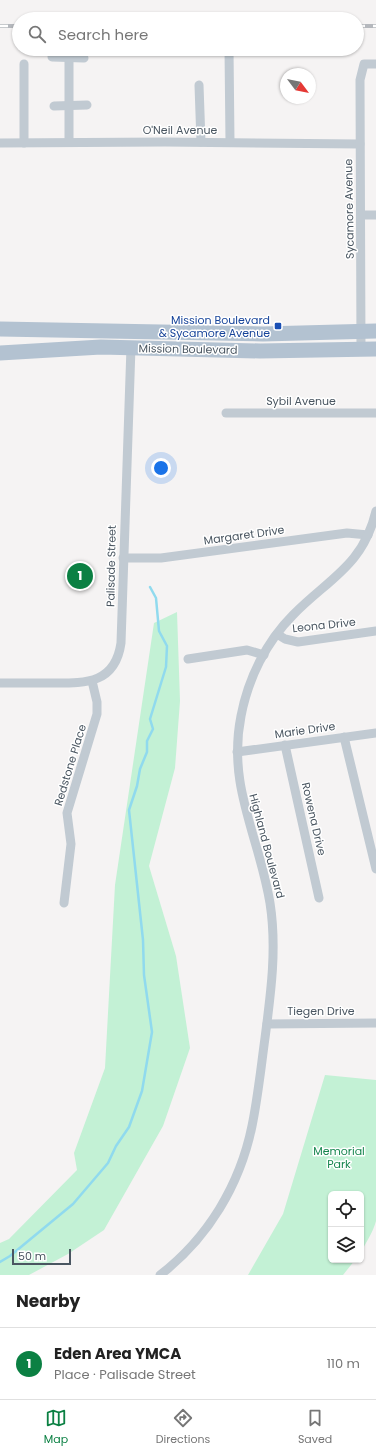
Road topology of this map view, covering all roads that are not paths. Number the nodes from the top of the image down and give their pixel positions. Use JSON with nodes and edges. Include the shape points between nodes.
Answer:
{"nodes":[{"id":1,"x":229,"y":56,"type":"edge"},
{"id":2,"x":52,"y":57,"type":"dead end"},
{"id":3,"x":69,"y":57,"type":"junction"},
{"id":4,"x":84,"y":58,"type":"dead end"},
{"id":5,"x":24,"y":64,"type":"dead end"},
{"id":6,"x":376,"y":64,"type":"edge"},
{"id":7,"x":199,"y":85,"type":"dead end"},
{"id":8,"x":87,"y":104,"type":"dead end"},
{"id":9,"x":68,"y":105,"type":"junction"},
{"id":10,"x":54,"y":106,"type":"dead end"},
{"id":11,"x":69,"y":142,"type":"junction"},
{"id":12,"x":201,"y":142,"type":"junction"},
{"id":13,"x":230,"y":142,"type":"junction"},
{"id":14,"x":0,"y":143,"type":"edge"},
{"id":15,"x":24,"y":143,"type":"junction"},
{"id":16,"x":360,"y":144,"type":"junction"},
{"id":17,"x":361,"y":215,"type":"junction"},
{"id":18,"x":376,"y":215,"type":"edge"},
{"id":19,"x":0,"y":329,"type":"edge"},
{"id":20,"x":369,"y":332,"type":"edge"},
{"id":21,"x":131,"y":348,"type":"junction"},
{"id":22,"x":361,"y":349,"type":"junction"},
{"id":23,"x":376,"y":349,"type":"edge"},
{"id":24,"x":0,"y":353,"type":"edge"},
{"id":25,"x":226,"y":413,"type":"dead end"},
{"id":26,"x":376,"y":413,"type":"edge"},
{"id":27,"x":376,"y":511,"type":"edge"},
{"id":28,"x":374,"y":525,"type":"edge"},
{"id":29,"x":368,"y":535,"type":"junction"},
{"id":30,"x":123,"y":558,"type":"junction"},
{"id":31,"x":376,"y":631,"type":"edge"},
{"id":32,"x":277,"y":634,"type":"junction"},
{"id":33,"x":264,"y":655,"type":"junction"},
{"id":34,"x":188,"y":659,"type":"dead end"},
{"id":35,"x":92,"y":681,"type":"junction"},
{"id":36,"x":0,"y":682,"type":"edge"},
{"id":37,"x":376,"y":733,"type":"edge"},
{"id":38,"x":344,"y":737,"type":"junction"},
{"id":39,"x":284,"y":745,"type":"junction"},
{"id":40,"x":237,"y":752,"type":"junction"},
{"id":41,"x":372,"y":835,"type":"edge"},
{"id":42,"x":376,"y":869,"type":"edge"},
{"id":43,"x":320,"y":898,"type":"dead end"},
{"id":44,"x":64,"y":904,"type":"dead end"},
{"id":45,"x":376,"y":1023,"type":"edge"},
{"id":46,"x":267,"y":1024,"type":"junction"},
{"id":47,"x":160,"y":1275,"type":"edge"}],
"edges":[{"from":1,"to":13,"type":"street"},
{"from":2,"to":3,"type":"street"},
{"from":3,"to":4,"type":"street"},
{"from":3,"to":9,"type":"street"},
{"from":5,"to":15,"type":"street"},
{"from":6,"to":16,"type":"street","name":"Sycamore Avenue","via":[[364,64],[362,68]]},
{"from":7,"to":12,"type":"street"},
{"from":8,"to":9,"type":"street"},
{"from":9,"to":10,"type":"street"},
{"from":9,"to":11,"type":"street"},
{"from":11,"to":12,"type":"street","name":"O'Neil Avenue"},
{"from":11,"to":15,"type":"street","name":"O'Neil Avenue"},
{"from":12,"to":13,"type":"street","name":"O'Neil Avenue"},
{"from":13,"to":16,"type":"street","name":"O'Neil Avenue"},
{"from":14,"to":15,"type":"street","name":"O'Neil Avenue"},
{"from":16,"to":17,"type":"street","name":"Sycamore Avenue"},
{"from":17,"to":18,"type":"street"},
{"from":17,"to":20,"type":"street","name":"Sycamore Avenue"},
{"from":19,"to":20,"type":"main road","name":"Mission Boulevard","via":[[263,334]]},
{"from":20,"to":22,"type":"street","name":"Sycamore Avenue"},
{"from":21,"to":22,"type":"main road","name":"Mission Boulevard","via":[[260,351]]},
{"from":21,"to":24,"type":"main road","name":"Mission Boulevard","via":[[101,347]]},
{"from":21,"to":30,"type":"street","name":"Palisade Street"},
{"from":22,"to":23,"type":"main road","name":"Mission Boulevard"},
{"from":25,"to":26,"type":"street","name":"Sybil Avenue"},
{"from":27,"to":28,"type":"street","name":"Highland Boulevard"},
{"from":28,"to":29,"type":"street","name":"Highland Boulevard"},
{"from":29,"to":30,"type":"street","name":"Margaret Drive","via":[[347,533],[161,558]]},
{"from":29,"to":32,"type":"street","name":"Highland Boulevard","via":[[350,565],[293,615]]},
{"from":30,"to":35,"type":"street","name":"Palisade Street","via":[[120,650],[112,667]]},
{"from":31,"to":32,"type":"street","name":"Leona Drive","via":[[298,642]]},
{"from":32,"to":33,"type":"street","name":"Highland Boulevard"},
{"from":33,"to":34,"type":"street","via":[[247,650]]},
{"from":33,"to":40,"type":"street","name":"Highland Boulevard","via":[[253,675],[245,699]]},
{"from":35,"to":36,"type":"street","name":"Palisade Street"},
{"from":35,"to":44,"type":"street","name":"Redstone Place","via":[[97,714],[67,813],[71,844]]},
{"from":37,"to":38,"type":"street","name":"Marie Drive"},
{"from":38,"to":39,"type":"street","name":"Marie Drive"},
{"from":38,"to":41,"type":"street"},
{"from":39,"to":40,"type":"street","name":"Marie Drive"},
{"from":39,"to":43,"type":"street","name":"Rowena Drive"},
{"from":40,"to":46,"type":"street","name":"Highland Boulevard","via":[[242,798],[262,870],[272,922],[273,973]]},
{"from":41,"to":42,"type":"street"},
{"from":45,"to":46,"type":"street","name":"Tiegen Drive"},
{"from":46,"to":47,"type":"street","name":"Highland Boulevard","via":[[252,1127],[238,1172],[226,1199],[201,1236]]}]}
